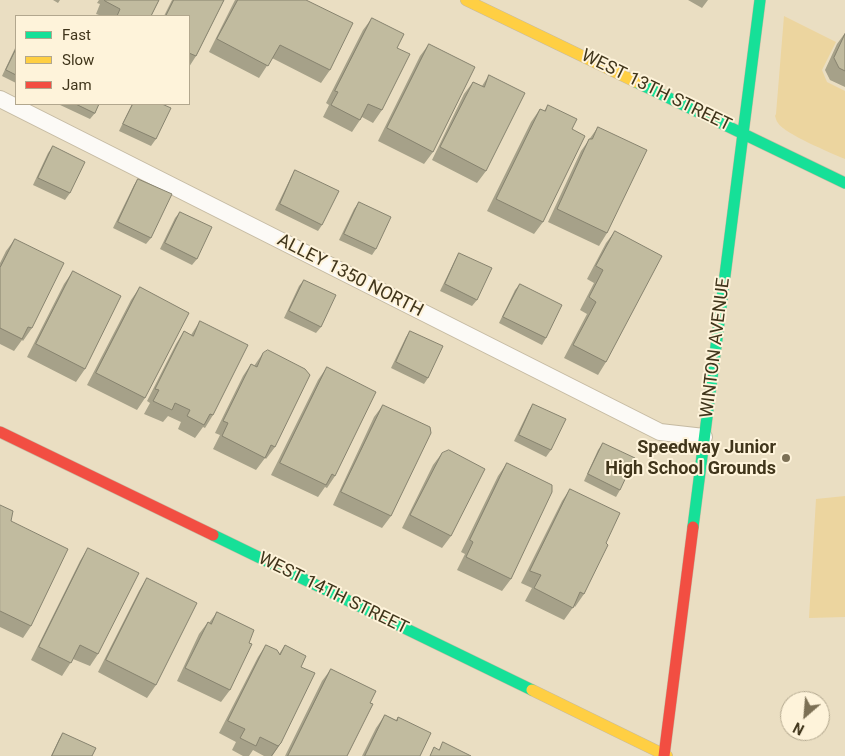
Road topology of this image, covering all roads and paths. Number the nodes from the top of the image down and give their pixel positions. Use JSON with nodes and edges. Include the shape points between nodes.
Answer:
{"nodes":[{"id":1,"x":466,"y":0,"type":"edge"},
{"id":2,"x":760,"y":0,"type":"edge"},
{"id":3,"x":0,"y":99,"type":"edge"},
{"id":4,"x":743,"y":133,"type":"junction"},
{"id":5,"x":845,"y":183,"type":"edge"},
{"id":6,"x":0,"y":432,"type":"edge"},
{"id":7,"x":704,"y":437,"type":"junction"},
{"id":8,"x":665,"y":756,"type":"edge"}],
"edges":[{"from":1,"to":4,"type":"street","name":"WEST 13TH STREET"},
{"from":2,"to":4,"type":"street","name":"WINTON AVENUE"},
{"from":3,"to":7,"type":"lane","name":"ALLEY 1350 NORTH","via":[[660,432]]},
{"from":4,"to":5,"type":"street","name":"WEST 13TH STREET"},
{"from":4,"to":7,"type":"street","name":"WINTON AVENUE"},
{"from":6,"to":8,"type":"street","name":"WEST 14TH STREET"},
{"from":7,"to":8,"type":"street","name":"WINTON AVENUE"}]}
